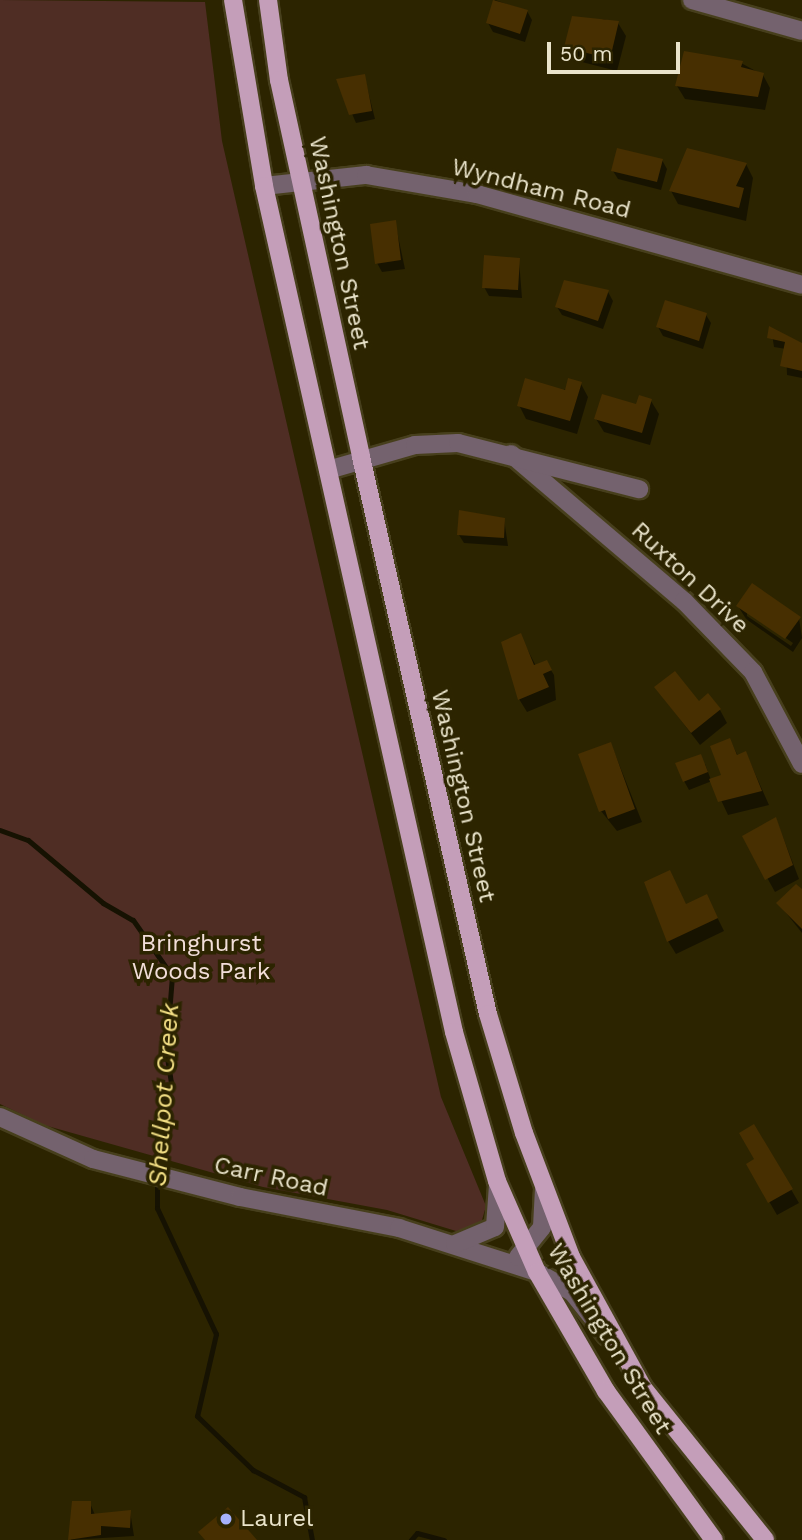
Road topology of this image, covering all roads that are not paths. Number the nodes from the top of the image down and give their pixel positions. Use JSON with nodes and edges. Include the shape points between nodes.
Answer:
{"nodes":[{"id":1,"x":233,"y":0,"type":"edge"},
{"id":2,"x":268,"y":0,"type":"edge"},
{"id":3,"x":692,"y":0,"type":"edge"},
{"id":4,"x":802,"y":31,"type":"edge"},
{"id":5,"x":300,"y":180,"type":"junction"},
{"id":6,"x":264,"y":186,"type":"junction"},
{"id":7,"x":802,"y":285,"type":"edge"},
{"id":8,"x":511,"y":453,"type":"junction"},
{"id":9,"x":361,"y":457,"type":"junction"},
{"id":10,"x":328,"y":470,"type":"junction"},
{"id":11,"x":639,"y":489,"type":"dead end"},
{"id":12,"x":802,"y":764,"type":"edge"},
{"id":13,"x":0,"y":1117,"type":"edge"},
{"id":14,"x":497,"y":1181,"type":"junction"},
{"id":15,"x":544,"y":1187,"type":"junction"},
{"id":16,"x":455,"y":1244,"type":"junction"},
{"id":17,"x":527,"y":1251,"type":"junction"},
{"id":18,"x":504,"y":1261,"type":"junction"},
{"id":19,"x":537,"y":1272,"type":"junction"},
{"id":20,"x":643,"y":1388,"type":"junction"},
{"id":21,"x":714,"y":1540,"type":"edge"},
{"id":22,"x":765,"y":1540,"type":"edge"}],
"edges":[{"from":1,"to":6,"type":"main road","name":"Washington Street"},
{"from":2,"to":5,"type":"main road","name":"Washington Street"},
{"from":3,"to":4,"type":"street"},
{"from":5,"to":6,"type":"street","name":"Wyndham Road"},
{"from":5,"to":7,"type":"street","name":"Wyndham Road","via":[[366,175],[477,194]]},
{"from":5,"to":9,"type":"main road","name":"Washington Street"},
{"from":6,"to":10,"type":"main road","name":"Washington Street"},
{"from":8,"to":9,"type":"street","via":[[458,443]]},
{"from":8,"to":11,"type":"street"},
{"from":8,"to":12,"type":"street","name":"Ruxton Drive","via":[[684,601],[753,672]]},
{"from":9,"to":10,"type":"street"},
{"from":9,"to":15,"type":"main road","name":"Washington Street","via":[[488,1014]]},
{"from":10,"to":14,"type":"main road","name":"Washington Street","via":[[454,1032]]},
{"from":13,"to":16,"type":"street","name":"Carr Road","via":[[93,1159]]},
{"from":14,"to":16,"type":"street","via":[[495,1227]]},
{"from":14,"to":17,"type":"main road","name":"Washington Street"},
{"from":15,"to":17,"type":"street","via":[[542,1227]]},
{"from":15,"to":20,"type":"main road","name":"Washington Street","via":[[571,1257]]},
{"from":16,"to":18,"type":"street","name":"Carr Road"},
{"from":17,"to":18,"type":"street"},
{"from":17,"to":19,"type":"main road","name":"Washington Street"},
{"from":18,"to":19,"type":"street","name":"Carr Road"},
{"from":19,"to":20,"type":"street","name":"Carr Road","via":[[588,1309]]},
{"from":19,"to":21,"type":"main road","name":"Washington Street","via":[[606,1391]]},
{"from":20,"to":22,"type":"main road","name":"Washington Street"}]}
